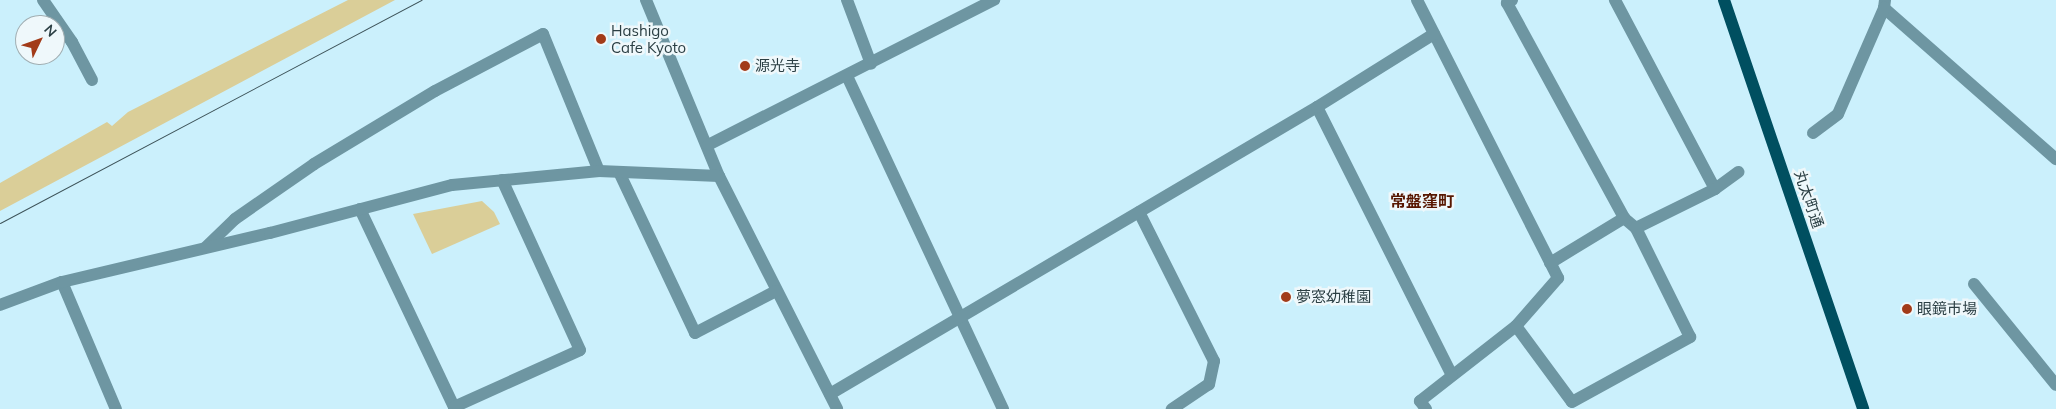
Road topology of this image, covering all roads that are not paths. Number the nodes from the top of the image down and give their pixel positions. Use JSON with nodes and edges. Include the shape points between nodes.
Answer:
{"nodes":[{"id":1,"x":43,"y":0,"type":"edge"},
{"id":2,"x":646,"y":0,"type":"edge"},
{"id":3,"x":847,"y":0,"type":"edge"},
{"id":4,"x":994,"y":0,"type":"edge"},
{"id":5,"x":1417,"y":0,"type":"edge"},
{"id":6,"x":1512,"y":0,"type":"edge"},
{"id":7,"x":1615,"y":0,"type":"edge"},
{"id":8,"x":1724,"y":0,"type":"edge"},
{"id":9,"x":1885,"y":4,"type":"edge"},
{"id":10,"x":976,"y":5,"type":"edge"},
{"id":11,"x":1434,"y":34,"type":"junction"},
{"id":12,"x":872,"y":64,"type":"junction"},
{"id":13,"x":847,"y":76,"type":"junction"},
{"id":14,"x":92,"y":80,"type":"dead end"},
{"id":15,"x":1317,"y":107,"type":"junction"},
{"id":16,"x":1813,"y":133,"type":"dead end"},
{"id":17,"x":708,"y":145,"type":"junction"},
{"id":18,"x":2056,"y":159,"type":"edge"},
{"id":19,"x":599,"y":171,"type":"junction"},
{"id":20,"x":619,"y":172,"type":"junction"},
{"id":21,"x":1738,"y":172,"type":"dead end"},
{"id":22,"x":719,"y":176,"type":"junction"},
{"id":23,"x":502,"y":180,"type":"junction"},
{"id":24,"x":1716,"y":190,"type":"junction"},
{"id":25,"x":360,"y":209,"type":"junction"},
{"id":26,"x":1139,"y":212,"type":"junction"},
{"id":27,"x":1624,"y":218,"type":"junction"},
{"id":28,"x":1636,"y":228,"type":"junction"},
{"id":29,"x":204,"y":248,"type":"junction"},
{"id":30,"x":1550,"y":263,"type":"junction"},
{"id":31,"x":62,"y":282,"type":"junction"},
{"id":32,"x":1974,"y":284,"type":"dead end"},
{"id":33,"x":776,"y":291,"type":"junction"},
{"id":34,"x":0,"y":304,"type":"edge"},
{"id":35,"x":961,"y":317,"type":"junction"},
{"id":36,"x":1516,"y":326,"type":"junction"},
{"id":37,"x":1452,"y":375,"type":"junction"},
{"id":38,"x":2056,"y":385,"type":"edge"},
{"id":39,"x":830,"y":394,"type":"junction"},
{"id":40,"x":455,"y":408,"type":"edge"},
{"id":41,"x":116,"y":409,"type":"edge"},
{"id":42,"x":837,"y":409,"type":"edge"},
{"id":43,"x":1002,"y":409,"type":"edge"},
{"id":44,"x":1172,"y":409,"type":"edge"},
{"id":45,"x":1426,"y":409,"type":"edge"},
{"id":46,"x":1863,"y":409,"type":"edge"}],
"edges":[{"from":1,"to":14,"type":"street","via":[[72,42]]},
{"from":2,"to":17,"type":"street"},
{"from":3,"to":12,"type":"street"},
{"from":4,"to":10,"type":"street"},
{"from":5,"to":11,"type":"street"},
{"from":6,"to":27,"type":"street","via":[[1507,3]]},
{"from":7,"to":24,"type":"street"},
{"from":8,"to":46,"type":"main road","name":"丸太町通"},
{"from":9,"to":16,"type":"street","via":[[1838,114]]},
{"from":9,"to":18,"type":"street"},
{"from":10,"to":12,"type":"street"},
{"from":11,"to":15,"type":"street"},
{"from":11,"to":30,"type":"street"},
{"from":12,"to":13,"type":"street"},
{"from":13,"to":17,"type":"street"},
{"from":13,"to":35,"type":"street"},
{"from":15,"to":26,"type":"street"},
{"from":15,"to":37,"type":"street"},
{"from":17,"to":22,"type":"street"},
{"from":19,"to":20,"type":"street"},
{"from":19,"to":23,"type":"street"},
{"from":19,"to":29,"type":"street","via":[[543,34],[314,164],[234,219]]},
{"from":20,"to":22,"type":"street"},
{"from":20,"to":33,"type":"street","via":[[695,333]]},
{"from":21,"to":24,"type":"street"},
{"from":22,"to":33,"type":"street"},
{"from":23,"to":25,"type":"street","via":[[452,185]]},
{"from":23,"to":40,"type":"street","via":[[580,350]]},
{"from":24,"to":28,"type":"street"},
{"from":25,"to":29,"type":"street"},
{"from":25,"to":40,"type":"street"},
{"from":26,"to":35,"type":"street"},
{"from":26,"to":44,"type":"street","via":[[1214,360],[1209,384]]},
{"from":27,"to":28,"type":"street"},
{"from":27,"to":30,"type":"street"},
{"from":28,"to":36,"type":"street","via":[[1690,338],[1572,402]]},
{"from":29,"to":31,"type":"street"},
{"from":30,"to":36,"type":"street","via":[[1558,278]]},
{"from":31,"to":34,"type":"street"},
{"from":31,"to":41,"type":"street"},
{"from":32,"to":38,"type":"street"},
{"from":33,"to":39,"type":"street"},
{"from":35,"to":39,"type":"street"},
{"from":35,"to":43,"type":"street"},
{"from":36,"to":37,"type":"street"},
{"from":37,"to":45,"type":"street","via":[[1420,401]]},
{"from":39,"to":42,"type":"street"}]}
